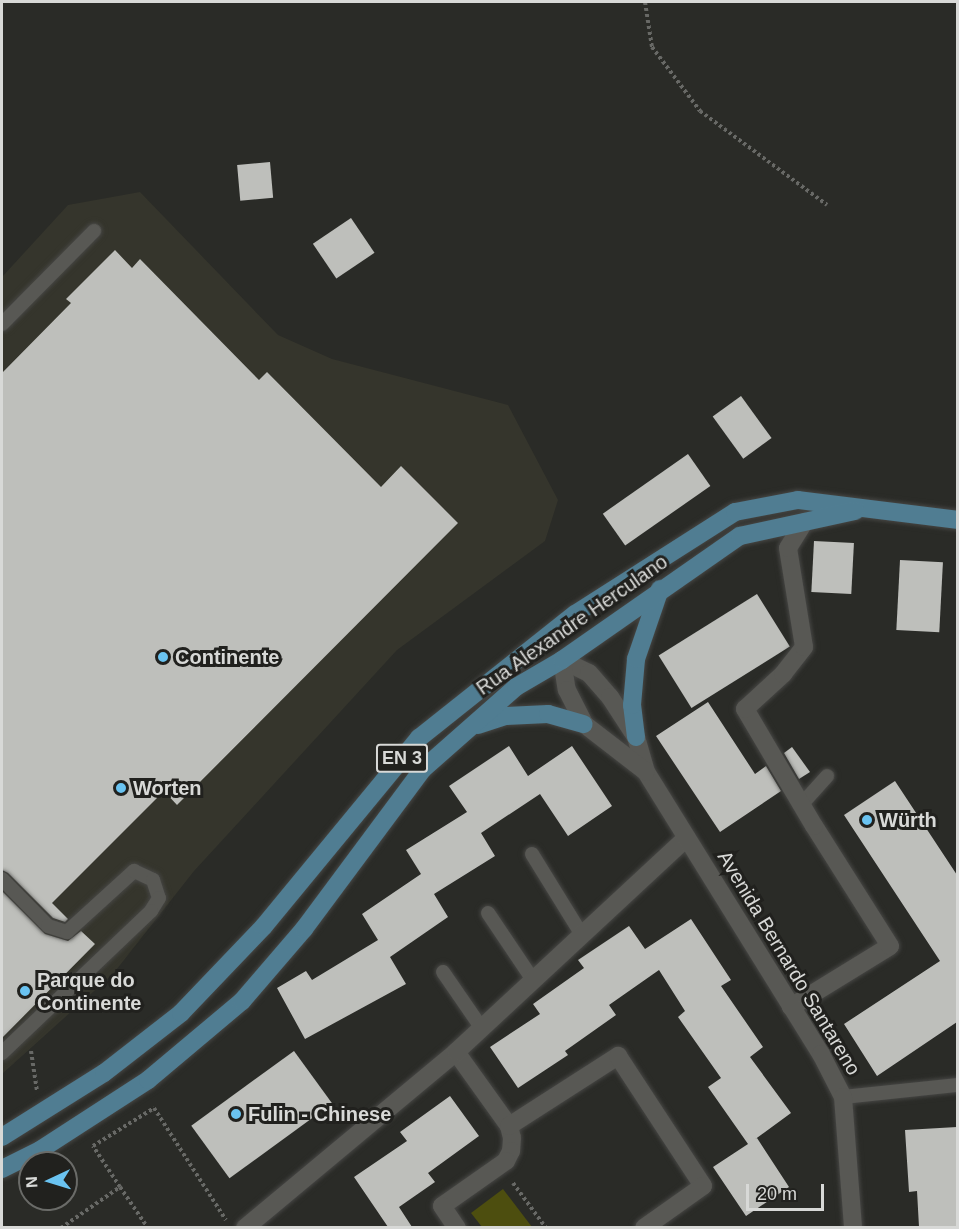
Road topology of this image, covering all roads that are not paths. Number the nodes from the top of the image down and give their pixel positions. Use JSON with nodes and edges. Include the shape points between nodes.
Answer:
{"nodes":[{"id":1,"x":94,"y":231,"type":"dead end"},
{"id":2,"x":2,"y":324,"type":"edge"},
{"id":3,"x":874,"y":507,"type":"junction"},
{"id":4,"x":957,"y":520,"type":"edge"},
{"id":5,"x":804,"y":522,"type":"junction"},
{"id":6,"x":660,"y":590,"type":"junction"},
{"id":7,"x":547,"y":636,"type":"junction"},
{"id":8,"x":562,"y":660,"type":"junction"},
{"id":9,"x":584,"y":724,"type":"junction"},
{"id":10,"x":470,"y":727,"type":"junction"},
{"id":11,"x":636,"y":736,"type":"junction"},
{"id":12,"x":646,"y":772,"type":"junction"},
{"id":13,"x":827,"y":776,"type":"dead end"},
{"id":14,"x":801,"y":805,"type":"junction"},
{"id":15,"x":687,"y":838,"type":"junction"},
{"id":16,"x":532,"y":854,"type":"dead end"},
{"id":17,"x":2,"y":879,"type":"edge"},
{"id":18,"x":488,"y":913,"type":"dead end"},
{"id":19,"x":582,"y":935,"type":"junction"},
{"id":20,"x":443,"y":972,"type":"dead end"},
{"id":21,"x":533,"y":980,"type":"junction"},
{"id":22,"x":791,"y":1007,"type":"junction"},
{"id":23,"x":481,"y":1027,"type":"junction"},
{"id":24,"x":456,"y":1052,"type":"junction"},
{"id":25,"x":2,"y":1053,"type":"edge"},
{"id":26,"x":957,"y":1085,"type":"edge"},
{"id":27,"x":843,"y":1097,"type":"junction"},
{"id":28,"x":509,"y":1126,"type":"junction"},
{"id":29,"x":2,"y":1137,"type":"edge"},
{"id":30,"x":2,"y":1168,"type":"edge"},
{"id":31,"x":245,"y":1227,"type":"edge"},
{"id":32,"x":457,"y":1227,"type":"edge"},
{"id":33,"x":644,"y":1227,"type":"edge"},
{"id":34,"x":853,"y":1227,"type":"edge"}],
"edges":[{"from":1,"to":2,"type":"lane"},
{"from":3,"to":4,"type":"main road","name":"Rua Alexandre Herculano","number":"EN 3"},
{"from":3,"to":5,"type":"main road","name":"Rua Alexandre Herculano","number":"EN 3"},
{"from":3,"to":7,"type":"main road","name":"Rua Alexandre Herculano","number":"EN 3","via":[[798,500],[735,512]]},
{"from":5,"to":6,"type":"main road","name":"Rua Alexandre Herculano","number":"EN 3","via":[[740,536]]},
{"from":5,"to":14,"type":"street","via":[[788,548],[804,647],[783,674],[745,709]]},
{"from":6,"to":8,"type":"main road","name":"Rua Alexandre Herculano","number":"EN 3"},
{"from":6,"to":11,"type":"main road","via":[[636,659],[632,705]]},
{"from":7,"to":8,"type":"main road"},
{"from":7,"to":29,"type":"main road","name":"Rua Alexandre Herculano","number":"EN 3","via":[[419,738],[264,926],[181,1013],[104,1073]]},
{"from":8,"to":9,"type":"street","name":"Avenida Bernardo Santareno","via":[[567,690]]},
{"from":8,"to":10,"type":"main road","name":"Rua Alexandre Herculano","number":"EN 3","via":[[516,687]]},
{"from":8,"to":11,"type":"street","name":"Avenida Bernardo Santareno","via":[[589,673]]},
{"from":9,"to":10,"type":"main road","via":[[548,714],[506,716]]},
{"from":9,"to":12,"type":"street","name":"Avenida Bernardo Santareno"},
{"from":10,"to":30,"type":"main road","name":"Rua Alexandre Herculano","number":"EN 3","via":[[423,769],[304,929],[242,1001],[148,1080],[40,1150]]},
{"from":11,"to":12,"type":"street","name":"Avenida Bernardo Santareno"},
{"from":12,"to":15,"type":"street","name":"Avenida Bernardo Santareno"},
{"from":13,"to":14,"type":"lane"},
{"from":14,"to":22,"type":"street","via":[[890,946]]},
{"from":15,"to":19,"type":"street"},
{"from":15,"to":22,"type":"street","name":"Avenida Bernardo Santareno"},
{"from":16,"to":19,"type":"lane"},
{"from":17,"to":25,"type":"lane","via":[[48,926],[67,932],[134,871],[153,880],[159,898],[151,911]]},
{"from":18,"to":21,"type":"lane"},
{"from":19,"to":21,"type":"street"},
{"from":20,"to":23,"type":"lane"},
{"from":21,"to":23,"type":"street"},
{"from":22,"to":27,"type":"street","name":"Avenida Bernardo Santareno"},
{"from":23,"to":24,"type":"street"},
{"from":24,"to":28,"type":"street"},
{"from":24,"to":31,"type":"street"},
{"from":26,"to":27,"type":"lane"},
{"from":27,"to":34,"type":"street","name":"Avenida Bernardo Santareno"},
{"from":28,"to":32,"type":"street","via":[[511,1151],[500,1165],[442,1206]]},
{"from":28,"to":33,"type":"street","via":[[618,1056],[703,1186]]}]}
